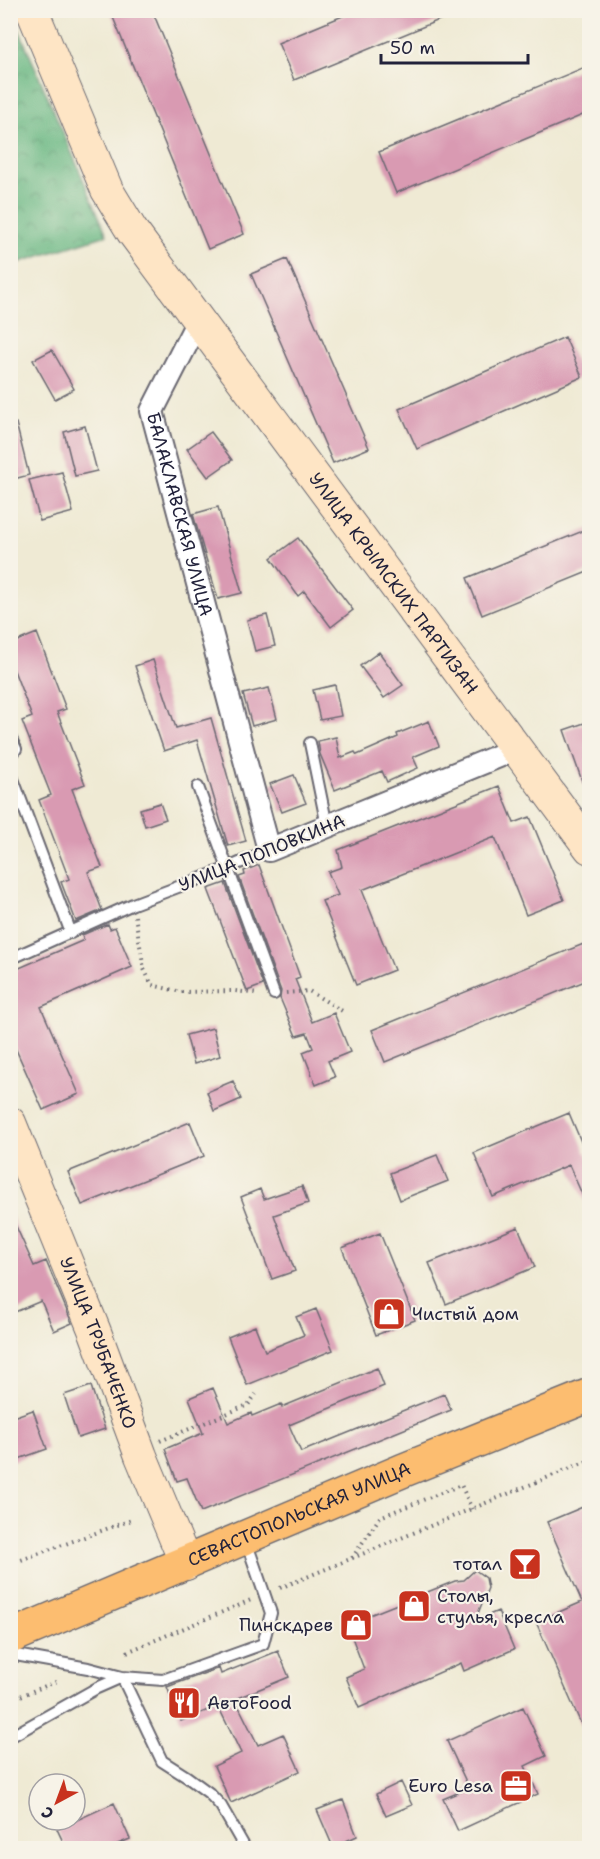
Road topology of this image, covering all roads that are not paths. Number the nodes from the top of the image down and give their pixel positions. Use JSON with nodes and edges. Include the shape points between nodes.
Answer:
{"nodes":[{"id":1,"x":32,"y":10,"type":"edge"},
{"id":2,"x":198,"y":321,"type":"junction"},
{"id":3,"x":10,"y":737,"type":"edge"},
{"id":4,"x":310,"y":743,"type":"dead end"},
{"id":5,"x":516,"y":749,"type":"junction"},
{"id":6,"x":10,"y":757,"type":"edge"},
{"id":7,"x":10,"y":771,"type":"edge"},
{"id":8,"x":198,"y":787,"type":"dead end"},
{"id":9,"x":327,"y":826,"type":"junction"},
{"id":10,"x":590,"y":848,"type":"edge"},
{"id":11,"x":269,"y":850,"type":"junction"},
{"id":12,"x":228,"y":868,"type":"junction"},
{"id":13,"x":71,"y":933,"type":"junction"},
{"id":14,"x":10,"y":959,"type":"edge"},
{"id":15,"x":274,"y":994,"type":"road end"},
{"id":16,"x":10,"y":1123,"type":"edge"},
{"id":17,"x":590,"y":1395,"type":"edge"},
{"id":18,"x":245,"y":1539,"type":"junction"},
{"id":19,"x":186,"y":1564,"type":"junction"},
{"id":20,"x":10,"y":1637,"type":"edge"},
{"id":21,"x":10,"y":1654,"type":"edge"},
{"id":22,"x":122,"y":1677,"type":"junction"},
{"id":23,"x":10,"y":1737,"type":"edge"},
{"id":24,"x":245,"y":1848,"type":"edge"}],
"edges":[{"from":1,"to":2,"type":"main road","via":[[107,190]]},
{"from":2,"to":5,"type":"main road","name":"УЛИЦА КРЫМСКИХ ПАРТИЗАН"},
{"from":2,"to":11,"type":"street","name":"БАЛАКЛАВСКАЯ УЛИЦА","via":[[152,411]]},
{"from":3,"to":6,"type":"lane","via":[[16,749]]},
{"from":4,"to":9,"type":"lane"},
{"from":5,"to":9,"type":"street","name":"УЛИЦА ПОПОВКИНА"},
{"from":5,"to":10,"type":"main road","name":"УЛИЦА КРЫМСКИХ ПАРТИЗАН"},
{"from":7,"to":13,"type":"lane"},
{"from":8,"to":12,"type":"lane"},
{"from":9,"to":11,"type":"street","name":"УЛИЦА ПОПОВКИНА"},
{"from":11,"to":12,"type":"lane","name":"УЛИЦА ПОПОВКИНА"},
{"from":12,"to":13,"type":"lane","name":"УЛИЦА ПОПОВКИНА","via":[[133,904]]},
{"from":12,"to":15,"type":"lane"},
{"from":13,"to":14,"type":"lane","name":"УЛИЦА ПОПОВКИНА"},
{"from":16,"to":19,"type":"main road","name":"УЛИЦА ТРУБАЧЕНКО"},
{"from":17,"to":18,"type":"main road","name":"СЕВАСТОПОЛЬСКАЯ УЛИЦА"},
{"from":18,"to":19,"type":"main road","name":"СЕВАСТОПОЛЬСКАЯ УЛИЦА"},
{"from":18,"to":22,"type":"lane","via":[[271,1613],[263,1644],[163,1680]]},
{"from":19,"to":20,"type":"main road","name":"СЕВАСТОПОЛЬСКАЯ УЛИЦА"},
{"from":21,"to":22,"type":"lane"},
{"from":22,"to":23,"type":"lane"},
{"from":22,"to":24,"type":"lane","via":[[162,1761],[221,1806]]}]}
